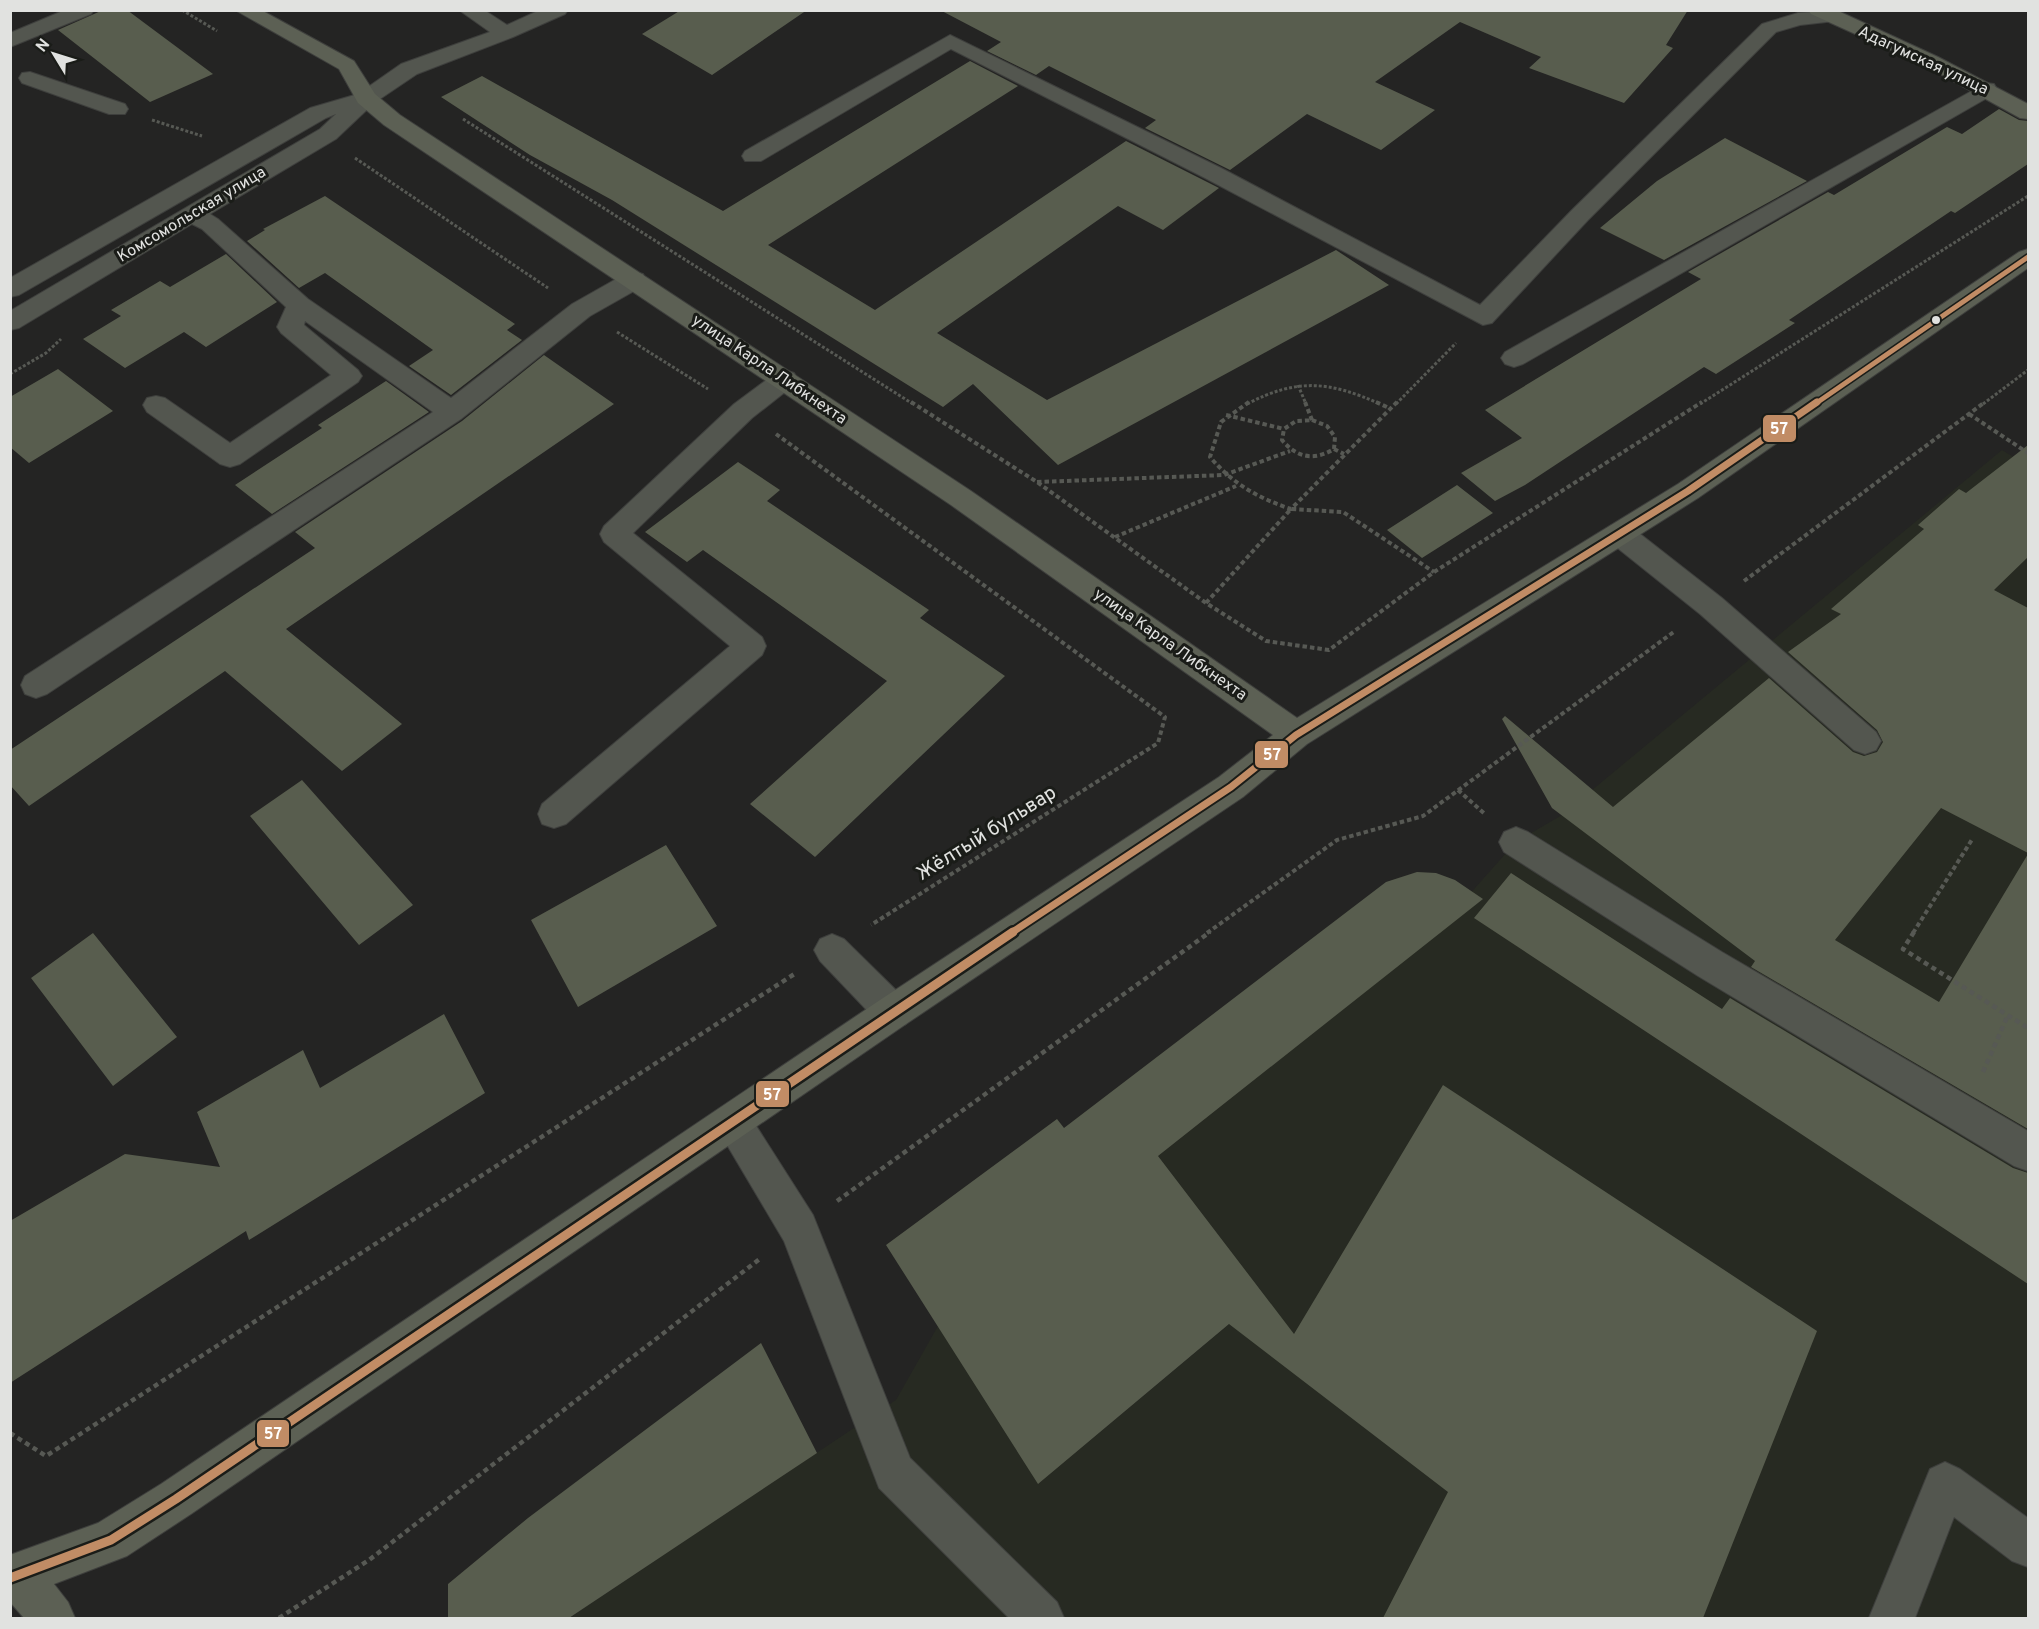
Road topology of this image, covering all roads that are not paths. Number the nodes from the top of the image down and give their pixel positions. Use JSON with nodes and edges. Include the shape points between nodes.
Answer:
{"nodes":[{"id":1,"x":84,"y":10,"type":"edge"},
{"id":2,"x":245,"y":10,"type":"edge"},
{"id":3,"x":469,"y":10,"type":"edge"},
{"id":4,"x":558,"y":10,"type":"edge"},
{"id":5,"x":1823,"y":14,"type":"edge"},
{"id":6,"x":507,"y":33,"type":"junction"},
{"id":7,"x":10,"y":41,"type":"edge"},
{"id":8,"x":30,"y":78,"type":"dead end"},
{"id":9,"x":1986,"y":89,"type":"junction"},
{"id":10,"x":366,"y":98,"type":"junction"},
{"id":11,"x":117,"y":108,"type":"road end"},
{"id":12,"x":2028,"y":112,"type":"edge"},
{"id":13,"x":753,"y":156,"type":"dead end"},
{"id":14,"x":193,"y":215,"type":"junction"},
{"id":15,"x":2028,"y":257,"type":"edge"},
{"id":16,"x":634,"y":280,"type":"junction"},
{"id":17,"x":10,"y":289,"type":"edge"},
{"id":18,"x":299,"y":305,"type":"junction"},
{"id":19,"x":10,"y":322,"type":"edge"},
{"id":20,"x":1514,"y":358,"type":"dead end"},
{"id":21,"x":784,"y":379,"type":"junction"},
{"id":22,"x":156,"y":405,"type":"dead end"},
{"id":23,"x":452,"y":412,"type":"junction"},
{"id":24,"x":1620,"y":534,"type":"junction"},
{"id":25,"x":36,"y":685,"type":"dead end"},
{"id":26,"x":1296,"y":735,"type":"junction"},
{"id":27,"x":1865,"y":741,"type":"dead end"},
{"id":28,"x":554,"y":814,"type":"dead end"},
{"id":29,"x":1516,"y":842,"type":"dead end"},
{"id":30,"x":832,"y":950,"type":"road end"},
{"id":31,"x":893,"y":1012,"type":"junction"},
{"id":32,"x":733,"y":1123,"type":"junction"},
{"id":33,"x":2028,"y":1152,"type":"edge"},
{"id":34,"x":2028,"y":1545,"type":"edge"},
{"id":35,"x":13,"y":1572,"type":"edge"},
{"id":36,"x":52,"y":1618,"type":"edge"},
{"id":37,"x":1041,"y":1618,"type":"edge"},
{"id":38,"x":1892,"y":1618,"type":"edge"}],
"edges":[{"from":1,"to":7,"type":"street"},
{"from":2,"to":10,"type":"main road","name":"улица Карла Либкнехта","via":[[347,65]]},
{"from":3,"to":6,"type":"street"},
{"from":4,"to":6,"type":"street","name":"Комсомольская улица"},
{"from":5,"to":9,"type":"main road","name":"Адагумская улица"},
{"from":5,"to":13,"type":"street","via":[[1768,28],[1483,317],[1213,173],[950,41]]},
{"from":6,"to":10,"type":"street","name":"Комсомольская улица","via":[[409,69]]},
{"from":8,"to":11,"type":"street"},
{"from":9,"to":12,"type":"main road","name":"Адагумская улица"},
{"from":9,"to":20,"type":"street"},
{"from":10,"to":14,"type":"street","name":"Комсомольская улица","via":[[328,134]]},
{"from":10,"to":16,"type":"main road","name":"улица Карла Либкнехта","via":[[392,120]]},
{"from":10,"to":17,"type":"street","name":"Комсомольская улица","via":[[318,113]]},
{"from":14,"to":18,"type":"street","via":[[210,224]]},
{"from":14,"to":19,"type":"street","name":"Комсомольская улица"},
{"from":15,"to":24,"type":"main road"},
{"from":16,"to":21,"type":"main road","name":"улица Карла Либкнехта"},
{"from":16,"to":23,"type":"street","via":[[581,310]]},
{"from":18,"to":22,"type":"street","via":[[290,327],[349,376],[230,457]]},
{"from":18,"to":23,"type":"street"},
{"from":21,"to":26,"type":"main road","name":"улица Карла Либкнехта","via":[[1218,677]]},
{"from":21,"to":28,"type":"street","via":[[743,411],[614,534],[751,646]]},
{"from":23,"to":25,"type":"street"},
{"from":24,"to":26,"type":"main road"},
{"from":24,"to":27,"type":"street","via":[[1711,606]]},
{"from":26,"to":31,"type":"main road","via":[[1231,787]]},
{"from":29,"to":33,"type":"street","via":[[1710,964]]},
{"from":30,"to":31,"type":"street"},
{"from":31,"to":32,"type":"main road"},
{"from":32,"to":35,"type":"main road","via":[[111,1540]]},
{"from":32,"to":37,"type":"street","via":[[799,1229],[894,1473]]},
{"from":34,"to":38,"type":"street","via":[[1945,1484]]},
{"from":35,"to":36,"type":"main road"}]}
